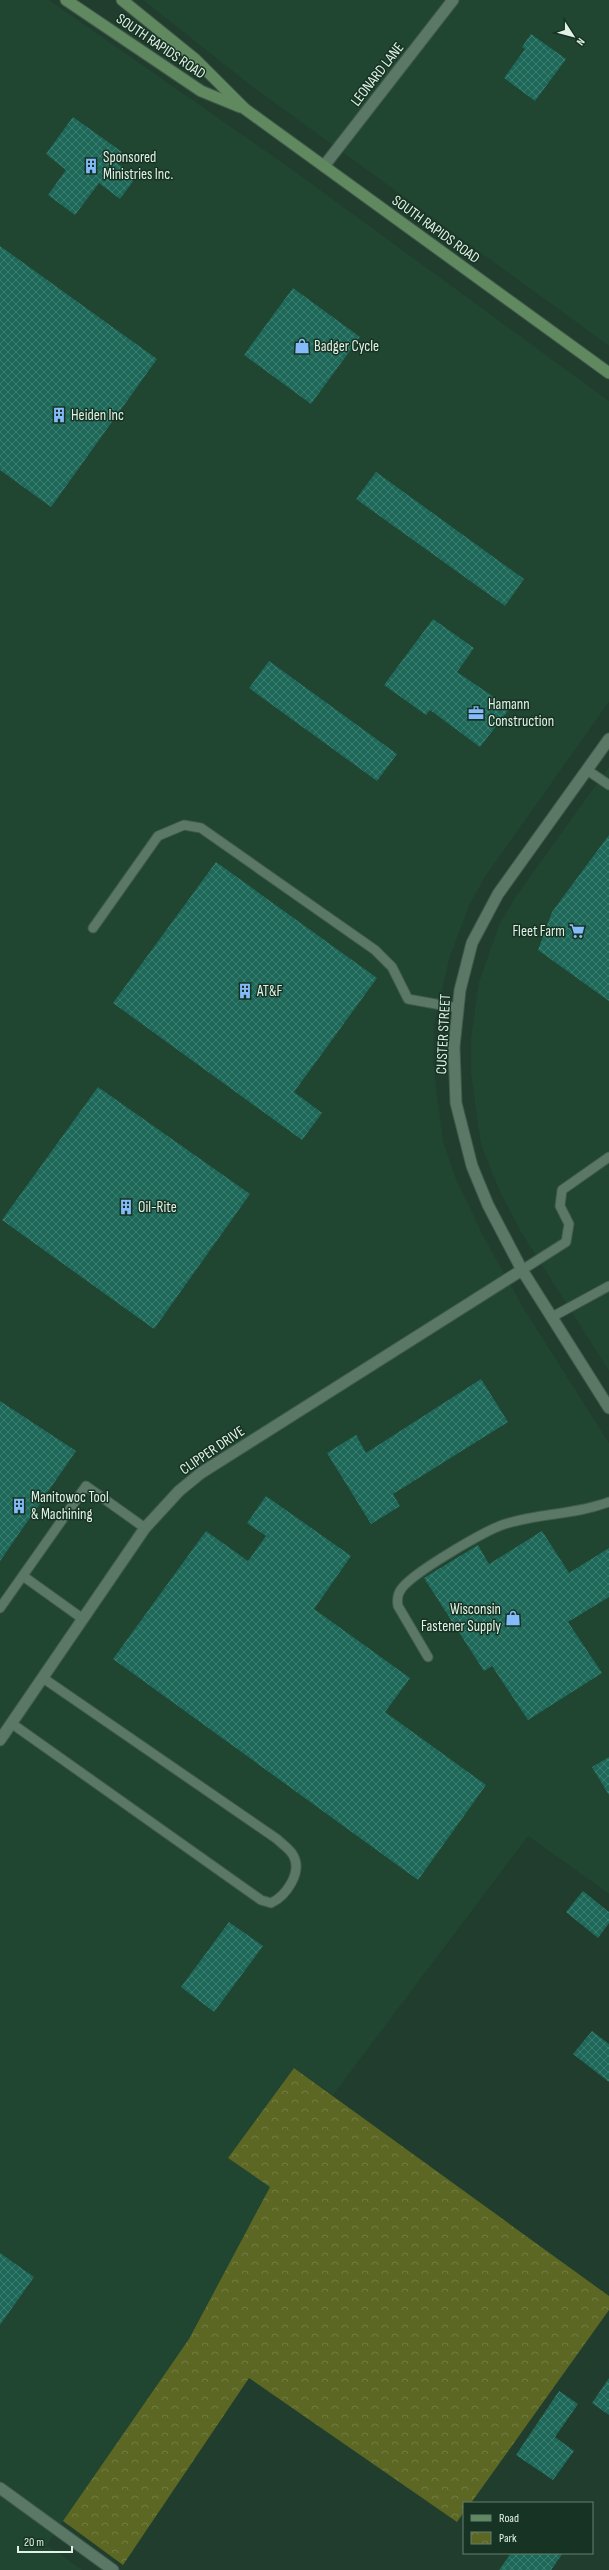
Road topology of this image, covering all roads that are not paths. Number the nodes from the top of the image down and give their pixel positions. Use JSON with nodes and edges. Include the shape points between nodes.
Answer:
{"nodes":[{"id":1,"x":66,"y":0,"type":"edge"},
{"id":2,"x":122,"y":0,"type":"edge"},
{"id":3,"x":453,"y":0,"type":"edge"},
{"id":4,"x":245,"y":109,"type":"junction"},
{"id":5,"x":324,"y":166,"type":"junction"},
{"id":6,"x":609,"y":373,"type":"edge"},
{"id":7,"x":609,"y":739,"type":"edge"},
{"id":8,"x":587,"y":770,"type":"junction"},
{"id":9,"x":609,"y":785,"type":"edge"},
{"id":10,"x":93,"y":928,"type":"dead end"},
{"id":11,"x":458,"y":1008,"type":"junction"},
{"id":12,"x":609,"y":1157,"type":"edge"},
{"id":13,"x":522,"y":1270,"type":"junction"},
{"id":14,"x":609,"y":1286,"type":"edge"},
{"id":15,"x":552,"y":1317,"type":"junction"},
{"id":16,"x":609,"y":1408,"type":"edge"},
{"id":17,"x":609,"y":1502,"type":"edge"},
{"id":18,"x":145,"y":1528,"type":"junction"},
{"id":19,"x":23,"y":1576,"type":"junction"},
{"id":20,"x":0,"y":1608,"type":"edge"},
{"id":21,"x":83,"y":1618,"type":"junction"},
{"id":22,"x":428,"y":1657,"type":"dead end"},
{"id":23,"x":43,"y":1678,"type":"junction"},
{"id":24,"x":12,"y":1724,"type":"junction"},
{"id":25,"x":0,"y":1740,"type":"edge"},
{"id":26,"x":0,"y":2488,"type":"edge"},
{"id":27,"x":113,"y":2570,"type":"edge"}],
"edges":[{"from":1,"to":4,"type":"main road","name":"SOUTH RAPIDS ROAD","via":[[201,91]]},
{"from":2,"to":4,"type":"main road","name":"SOUTH RAPIDS ROAD","via":[[195,59]]},
{"from":3,"to":5,"type":"street","name":"LEONARD LANE"},
{"from":4,"to":5,"type":"main road","name":"SOUTH RAPIDS ROAD"},
{"from":5,"to":6,"type":"main road","name":"SOUTH RAPIDS ROAD"},
{"from":7,"to":8,"type":"street","name":"CUSTER STREET"},
{"from":8,"to":9,"type":"lane"},
{"from":8,"to":11,"type":"street","name":"CUSTER STREET","via":[[498,894],[472,943]]},
{"from":10,"to":11,"type":"lane","via":[[158,836],[184,826],[201,828],[375,950],[392,967],[408,999]]},
{"from":11,"to":13,"type":"street","name":"CUSTER STREET","via":[[454,1047],[456,1103],[472,1166],[488,1205]]},
{"from":12,"to":13,"type":"lane","via":[[562,1190],[560,1206],[569,1224],[566,1242]]},
{"from":13,"to":15,"type":"street","name":"CUSTER STREET"},
{"from":13,"to":18,"type":"street","name":"CLIPPER DRIVE","via":[[201,1473],[179,1491]]},
{"from":14,"to":15,"type":"lane"},
{"from":15,"to":16,"type":"street","name":"CUSTER STREET"},
{"from":17,"to":22,"type":"lane","via":[[586,1510],[503,1524],[462,1544],[404,1584],[397,1597],[398,1606]]},
{"from":18,"to":19,"type":"lane","via":[[86,1486]]},
{"from":18,"to":21,"type":"street","name":"CLIPPER DRIVE"},
{"from":19,"to":20,"type":"lane"},
{"from":19,"to":21,"type":"lane"},
{"from":21,"to":23,"type":"street","name":"CLIPPER DRIVE"},
{"from":23,"to":24,"type":"street","name":"CLIPPER DRIVE"},
{"from":23,"to":24,"type":"lane","via":[[277,1839],[293,1855],[296,1866],[287,1891],[271,1902],[261,1900]]},
{"from":24,"to":25,"type":"street","name":"CLIPPER DRIVE"},
{"from":26,"to":27,"type":"street"}]}
